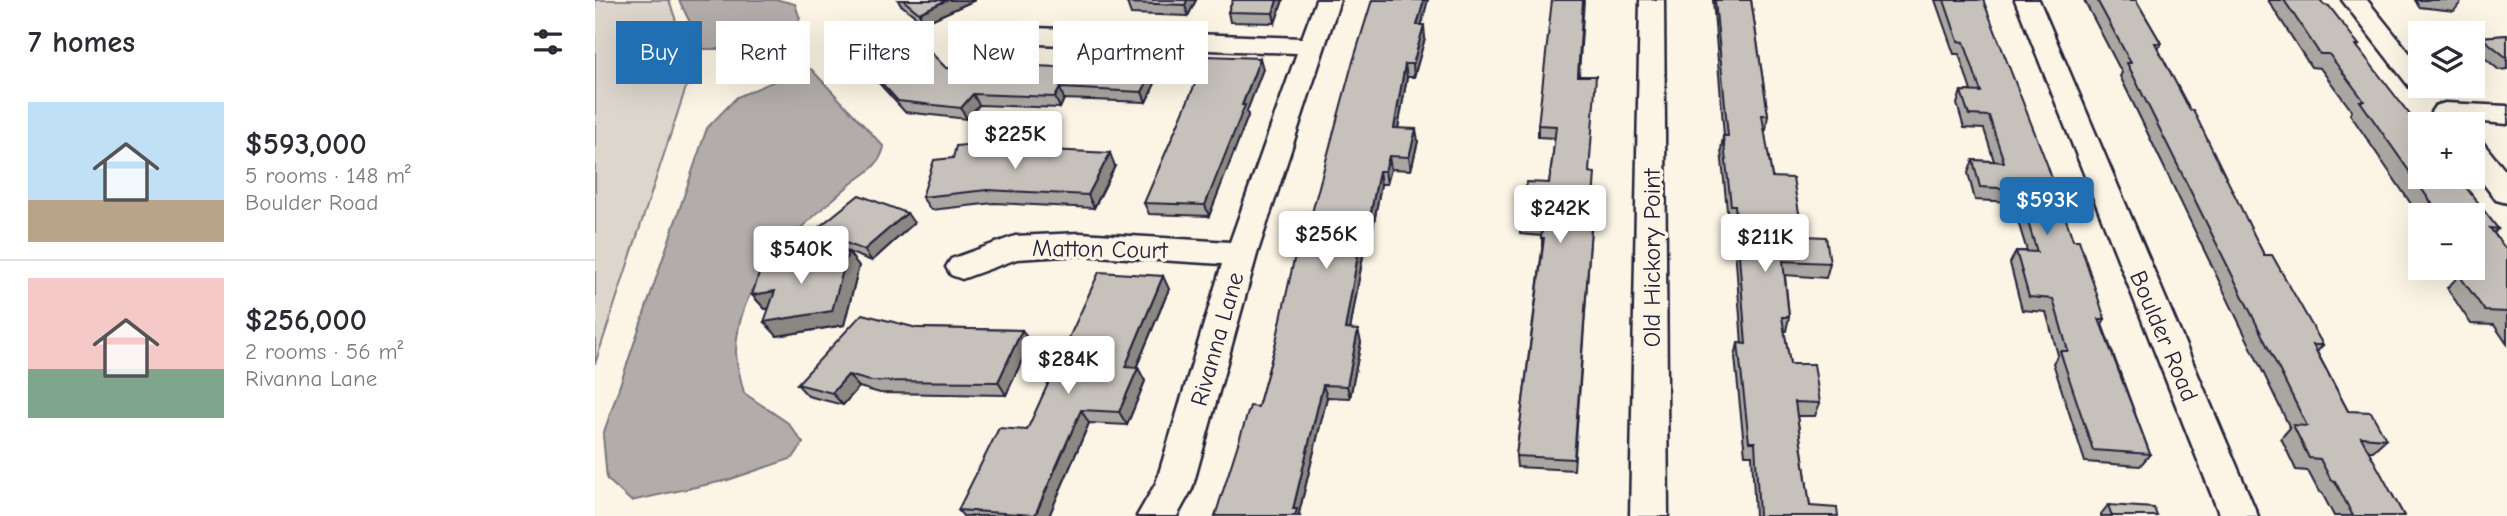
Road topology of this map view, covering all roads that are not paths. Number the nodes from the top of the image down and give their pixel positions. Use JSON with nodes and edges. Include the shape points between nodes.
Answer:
{"nodes":[{"id":1,"x":1328,"y":0,"type":"edge"},
{"id":2,"x":1652,"y":0,"type":"edge"},
{"id":3,"x":2027,"y":0,"type":"edge"},
{"id":4,"x":2354,"y":0,"type":"edge"},
{"id":5,"x":1039,"y":36,"type":"edge"},
{"id":6,"x":1312,"y":46,"type":"junction"},
{"id":7,"x":2408,"y":68,"type":"edge"},
{"id":8,"x":2433,"y":98,"type":"edge"},
{"id":9,"x":2444,"y":112,"type":"edge"},
{"id":10,"x":2507,"y":115,"type":"edge"},
{"id":11,"x":2485,"y":116,"type":"edge"},
{"id":12,"x":2485,"y":165,"type":"edge"},
{"id":13,"x":2507,"y":193,"type":"edge"},
{"id":14,"x":1241,"y":254,"type":"junction"},
{"id":15,"x":962,"y":267,"type":"dead end"},
{"id":16,"x":1156,"y":516,"type":"edge"},
{"id":17,"x":1649,"y":516,"type":"edge"},
{"id":18,"x":2239,"y":516,"type":"edge"}],
"edges":[{"from":1,"to":6,"type":"street","name":"Rivanna Lane"},
{"from":2,"to":17,"type":"street","name":"Old Hickory Point"},
{"from":3,"to":18,"type":"street","name":"Boulder Road"},
{"from":4,"to":7,"type":"street"},
{"from":5,"to":6,"type":"street"},
{"from":6,"to":14,"type":"street","name":"Rivanna Lane"},
{"from":8,"to":9,"type":"street"},
{"from":10,"to":11,"type":"street"},
{"from":12,"to":13,"type":"street"},
{"from":14,"to":15,"type":"street","name":"Matton Court","via":[[1080,244],[1014,248]]},
{"from":14,"to":16,"type":"street","name":"Rivanna Lane","via":[[1173,489]]}]}
